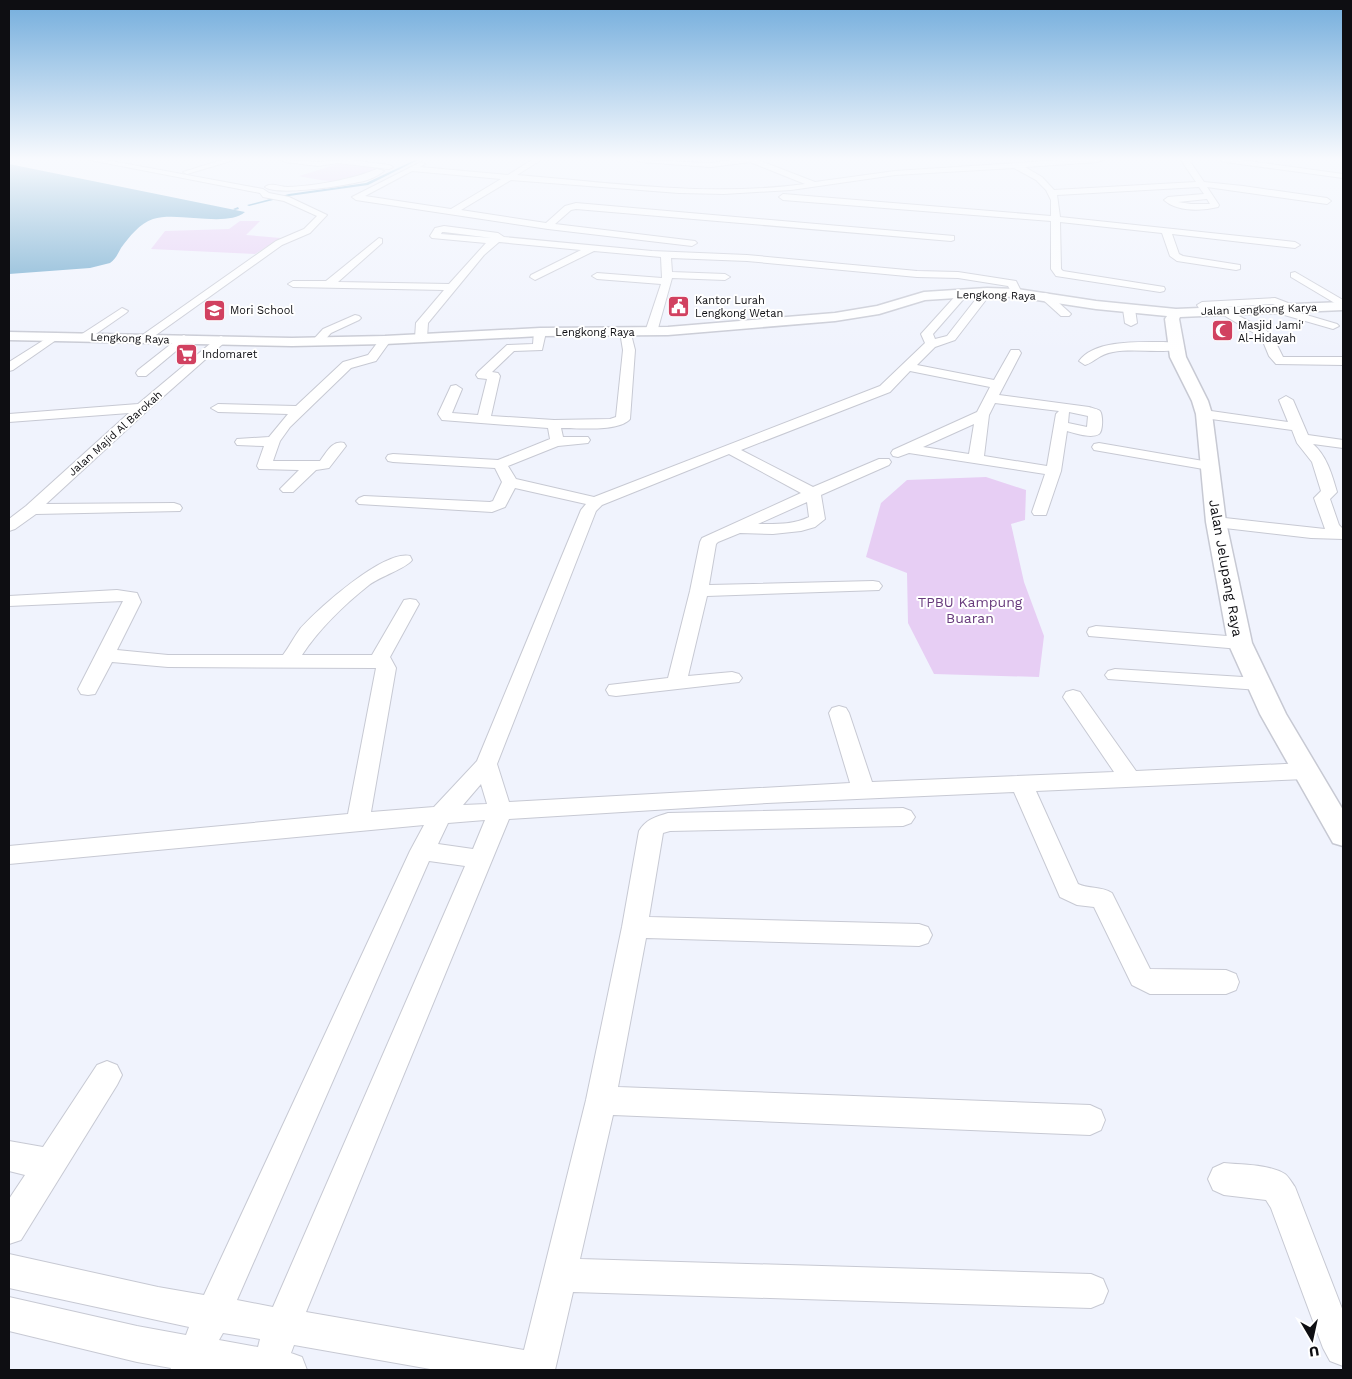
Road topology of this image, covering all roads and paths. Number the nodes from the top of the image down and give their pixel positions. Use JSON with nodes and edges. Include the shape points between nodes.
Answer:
{"nodes":[{"id":1,"x":314,"y":224,"type":"edge"},
{"id":2,"x":537,"y":224,"type":"edge"},
{"id":3,"x":837,"y":224,"type":"edge"},
{"id":4,"x":1055,"y":224,"type":"edge"},
{"id":5,"x":1133,"y":224,"type":"edge"},
{"id":6,"x":548,"y":226,"type":"joint"},
{"id":7,"x":1166,"y":231,"type":"junction"},
{"id":8,"x":951,"y":238,"type":"dead end"},
{"id":9,"x":494,"y":240,"type":"junction"},
{"id":10,"x":380,"y":241,"type":"dead end"},
{"id":11,"x":702,"y":244,"type":"dead end"},
{"id":12,"x":1295,"y":245,"type":"dead end"},
{"id":13,"x":730,"y":247,"type":"dead end"},
{"id":14,"x":591,"y":248,"type":"junction"},
{"id":15,"x":759,"y":250,"type":"dead end"},
{"id":16,"x":666,"y":254,"type":"junction"},
{"id":17,"x":949,"y":264,"type":"dead end"},
{"id":18,"x":1236,"y":267,"type":"dead end"},
{"id":19,"x":958,"y":275,"type":"junction"},
{"id":20,"x":1295,"y":275,"type":"dead end"},
{"id":21,"x":597,"y":276,"type":"dead end"},
{"id":22,"x":535,"y":277,"type":"dead end"},
{"id":23,"x":725,"y":277,"type":"dead end"},
{"id":24,"x":667,"y":278,"type":"junction"},
{"id":25,"x":293,"y":284,"type":"dead end"},
{"id":26,"x":328,"y":285,"type":"junction"},
{"id":27,"x":452,"y":287,"type":"junction"},
{"id":28,"x":1160,"y":289,"type":"dead end"},
{"id":29,"x":987,"y":292,"type":"junction"},
{"id":30,"x":1017,"y":292,"type":"junction"},
{"id":31,"x":963,"y":294,"type":"junction"},
{"id":32,"x":1045,"y":296,"type":"junction"},
{"id":33,"x":1343,"y":305,"type":"edge"},
{"id":34,"x":1292,"y":308,"type":"junction"},
{"id":35,"x":1275,"y":309,"type":"junction"},
{"id":36,"x":122,"y":311,"type":"dead end"},
{"id":37,"x":1224,"y":311,"type":"junction"},
{"id":38,"x":1176,"y":312,"type":"junction"},
{"id":39,"x":1206,"y":312,"type":"junction"},
{"id":40,"x":1064,"y":314,"type":"dead end"},
{"id":41,"x":354,"y":318,"type":"dead end"},
{"id":42,"x":938,"y":323,"type":"junction"},
{"id":43,"x":1296,"y":325,"type":"dead end"},
{"id":44,"x":959,"y":327,"type":"junction"},
{"id":45,"x":1338,"y":327,"type":"edge"},
{"id":46,"x":540,"y":332,"type":"junction"},
{"id":47,"x":626,"y":332,"type":"junction"},
{"id":48,"x":651,"y":332,"type":"junction"},
{"id":49,"x":9,"y":336,"type":"edge"},
{"id":50,"x":55,"y":336,"type":"junction"},
{"id":51,"x":86,"y":336,"type":"junction"},
{"id":52,"x":145,"y":338,"type":"junction"},
{"id":53,"x":421,"y":338,"type":"junction"},
{"id":54,"x":184,"y":339,"type":"junction"},
{"id":55,"x":221,"y":340,"type":"junction"},
{"id":56,"x":385,"y":340,"type":"junction"},
{"id":57,"x":318,"y":341,"type":"junction"},
{"id":58,"x":931,"y":344,"type":"junction"},
{"id":59,"x":1176,"y":346,"type":"junction"},
{"id":60,"x":1015,"y":353,"type":"dead end"},
{"id":61,"x":1085,"y":361,"type":"dead end"},
{"id":62,"x":1343,"y":361,"type":"edge"},
{"id":63,"x":908,"y":366,"type":"junction"},
{"id":64,"x":9,"y":367,"type":"edge"},
{"id":65,"x":142,"y":373,"type":"dead end"},
{"id":66,"x":998,"y":385,"type":"junction"},
{"id":67,"x":456,"y":390,"type":"dead end"},
{"id":68,"x":991,"y":398,"type":"junction"},
{"id":69,"x":1286,"y":400,"type":"dead end"},
{"id":70,"x":142,"y":408,"type":"junction"},
{"id":71,"x":218,"y":408,"type":"dead end"},
{"id":72,"x":1064,"y":409,"type":"junction"},
{"id":73,"x":300,"y":410,"type":"junction"},
{"id":74,"x":1204,"y":414,"type":"junction"},
{"id":75,"x":982,"y":415,"type":"junction"},
{"id":76,"x":9,"y":418,"type":"edge"},
{"id":77,"x":483,"y":420,"type":"junction"},
{"id":78,"x":554,"y":424,"type":"junction"},
{"id":79,"x":1061,"y":426,"type":"junction"},
{"id":80,"x":1300,"y":433,"type":"junction"},
{"id":81,"x":583,"y":440,"type":"dead end"},
{"id":82,"x":273,"y":441,"type":"junction"},
{"id":83,"x":242,"y":442,"type":"dead end"},
{"id":84,"x":556,"y":442,"type":"junction"},
{"id":85,"x":1343,"y":444,"type":"edge"},
{"id":86,"x":340,"y":446,"type":"dead end"},
{"id":87,"x":1099,"y":447,"type":"dead end"},
{"id":88,"x":727,"y":450,"type":"junction"},
{"id":89,"x":896,"y":455,"type":"junction"},
{"id":90,"x":393,"y":458,"type":"dead end"},
{"id":91,"x":976,"y":459,"type":"junction"},
{"id":92,"x":500,"y":464,"type":"junction"},
{"id":93,"x":311,"y":466,"type":"junction"},
{"id":94,"x":1209,"y":466,"type":"junction"},
{"id":95,"x":1054,"y":472,"type":"junction"},
{"id":96,"x":510,"y":482,"type":"junction"},
{"id":97,"x":288,"y":489,"type":"dead end"},
{"id":98,"x":811,"y":495,"type":"junction"},
{"id":99,"x":364,"y":501,"type":"dead end"},
{"id":100,"x":596,"y":502,"type":"junction"},
{"id":101,"x":174,"y":508,"type":"dead end"},
{"id":102,"x":32,"y":509,"type":"junction"},
{"id":103,"x":1040,"y":512,"type":"dead end"},
{"id":104,"x":1216,"y":522,"type":"junction"},
{"id":105,"x":9,"y":526,"type":"edge"},
{"id":106,"x":733,"y":529,"type":"junction"},
{"id":107,"x":1340,"y":534,"type":"edge"},
{"id":108,"x":404,"y":560,"type":"dead end"},
{"id":109,"x":873,"y":586,"type":"dead end"},
{"id":110,"x":699,"y":591,"type":"junction"},
{"id":111,"x":9,"y":601,"type":"edge"},
{"id":112,"x":410,"y":604,"type":"dead end"},
{"id":113,"x":1096,"y":632,"type":"dead end"},
{"id":114,"x":1240,"y":643,"type":"junction"},
{"id":115,"x":105,"y":655,"type":"junction"},
{"id":116,"x":379,"y":660,"type":"junction"},
{"id":117,"x":289,"y":661,"type":"junction"},
{"id":118,"x":1115,"y":675,"type":"dead end"},
{"id":119,"x":732,"y":678,"type":"dead end"},
{"id":120,"x":676,"y":684,"type":"junction"},
{"id":121,"x":1259,"y":684,"type":"junction"},
{"id":122,"x":88,"y":689,"type":"dead end"},
{"id":123,"x":616,"y":690,"type":"dead end"},
{"id":124,"x":1073,"y":697,"type":"dead end"},
{"id":125,"x":839,"y":714,"type":"dead end"},
{"id":126,"x":486,"y":764,"type":"junction"},
{"id":127,"x":1305,"y":771,"type":"junction"},
{"id":128,"x":1131,"y":780,"type":"junction"},
{"id":129,"x":1022,"y":785,"type":"junction"},
{"id":130,"x":864,"y":791,"type":"junction"},
{"id":131,"x":501,"y":811,"type":"junction"},
{"id":132,"x":441,"y":815,"type":"junction"},
{"id":133,"x":903,"y":817,"type":"dead end"},
{"id":134,"x":358,"y":823,"type":"junction"},
{"id":135,"x":1343,"y":835,"type":"edge"},
{"id":136,"x":422,"y":851,"type":"junction"},
{"id":137,"x":9,"y":855,"type":"edge"},
{"id":138,"x":480,"y":860,"type":"junction"},
{"id":139,"x":635,"y":927,"type":"junction"},
{"id":140,"x":919,"y":935,"type":"dead end"},
{"id":141,"x":1226,"y":982,"type":"dead end"},
{"id":142,"x":107,"y":1075,"type":"dead end"},
{"id":143,"x":601,"y":1100,"type":"junction"},
{"id":144,"x":1090,"y":1120,"type":"dead end"},
{"id":145,"x":9,"y":1156,"type":"edge"},
{"id":146,"x":50,"y":1164,"type":"junction"},
{"id":147,"x":1224,"y":1179,"type":"dead end"},
{"id":148,"x":9,"y":1228,"type":"edge"},
{"id":149,"x":9,"y":1272,"type":"edge"},
{"id":150,"x":559,"y":1275,"type":"junction"},
{"id":151,"x":1091,"y":1291,"type":"dead end"},
{"id":152,"x":9,"y":1314,"type":"edge"},
{"id":153,"x":215,"y":1314,"type":"junction"},
{"id":154,"x":283,"y":1325,"type":"junction"},
{"id":155,"x":1343,"y":1348,"type":"edge"},
{"id":156,"x":192,"y":1362,"type":"edge"},
{"id":157,"x":275,"y":1369,"type":"edge"},
{"id":158,"x":537,"y":1370,"type":"edge"}],
"edges":[{"from":1,"to":52,"type":"street","via":[[307,231],[279,243]]},
{"from":2,"to":6,"type":"street"},
{"from":3,"to":8,"type":"street"},
{"from":4,"to":28,"type":"street","via":[[1056,269],[1060,274],[1065,271]]},
{"from":5,"to":7,"type":"street"},
{"from":6,"to":11,"type":"street"},
{"from":7,"to":12,"type":"street"},
{"from":7,"to":18,"type":"street","via":[[1175,256],[1180,259]]},
{"from":9,"to":9,"type":"street","via":[[435,236],[438,230],[444,229],[499,236]]},
{"from":9,"to":14,"type":"street"},
{"from":9,"to":27,"type":"street"},
{"from":10,"to":26,"type":"street"},
{"from":13,"to":15,"type":"street"},
{"from":14,"to":16,"type":"street"},
{"from":14,"to":22,"type":"street"},
{"from":16,"to":19,"type":"street"},
{"from":16,"to":24,"type":"street"},
{"from":17,"to":19,"type":"street"},
{"from":19,"to":30,"type":"street","via":[[1012,283]]},
{"from":20,"to":33,"type":"street"},
{"from":21,"to":24,"type":"street"},
{"from":23,"to":24,"type":"street"},
{"from":24,"to":48,"type":"street"},
{"from":25,"to":26,"type":"street"},
{"from":26,"to":27,"type":"street"},
{"from":27,"to":53,"type":"street","via":[[422,323]]},
{"from":29,"to":30,"type":"street","name":"Lengkong Raya"},
{"from":29,"to":31,"type":"street","name":"Lengkong Raya"},
{"from":29,"to":44,"type":"street"},
{"from":30,"to":32,"type":"street","name":"Lengkong Raya"},
{"from":31,"to":42,"type":"street"},
{"from":31,"to":48,"type":"street","name":"Lengkong Raya","via":[[924,296],[879,310],[835,317]]},
{"from":32,"to":38,"type":"street","name":"Lengkong Raya","via":[[1130,316]]},
{"from":32,"to":40,"type":"street"},
{"from":33,"to":34,"type":"street","name":"Jalan Lengkong Karya"},
{"from":34,"to":35,"type":"street","name":"Jalan Lengkong Karya"},
{"from":34,"to":39,"type":"street","via":[[1266,301],[1202,305]]},
{"from":35,"to":37,"type":"street","name":"Jalan Lengkong Karya"},
{"from":35,"to":45,"type":"street"},
{"from":36,"to":51,"type":"street"},
{"from":37,"to":39,"type":"street","name":"Jalan Lengkong Karya"},
{"from":37,"to":62,"type":"street","via":[[1262,332],[1280,361]]},
{"from":38,"to":39,"type":"street","name":"Jalan Lengkong Karya"},
{"from":38,"to":59,"type":"street","name":"Jalan Jelupang Raya","via":[[1172,319]]},
{"from":41,"to":57,"type":"street","via":[[326,331]]},
{"from":42,"to":44,"type":"street"},
{"from":42,"to":58,"type":"street","via":[[928,334]]},
{"from":43,"to":45,"type":"street"},
{"from":44,"to":58,"type":"street","via":[[951,338]]},
{"from":46,"to":47,"type":"street","name":"Lengkong Raya"},
{"from":46,"to":53,"type":"street","name":"Lengkong Raya"},
{"from":46,"to":77,"type":"street","via":[[538,347],[511,348],[482,375],[494,376]]},
{"from":47,"to":48,"type":"street","name":"Lengkong Raya"},
{"from":47,"to":78,"type":"street","via":[[629,350],[623,419],[611,423]]},
{"from":49,"to":50,"type":"street","name":"Lengkong Raya"},
{"from":50,"to":51,"type":"street","name":"Lengkong Raya"},
{"from":50,"to":64,"type":"street"},
{"from":51,"to":52,"type":"street","name":"Lengkong Raya"},
{"from":52,"to":54,"type":"street","name":"Lengkong Raya"},
{"from":53,"to":56,"type":"street","name":"Lengkong Raya"},
{"from":54,"to":55,"type":"street","name":"Lengkong Raya"},
{"from":54,"to":65,"type":"street"},
{"from":55,"to":57,"type":"street","name":"Lengkong Raya"},
{"from":55,"to":70,"type":"street","name":"Jalan Majid Al Barokah"},
{"from":56,"to":57,"type":"street","name":"Lengkong Raya"},
{"from":56,"to":73,"type":"street","via":[[372,358],[347,365]]},
{"from":58,"to":63,"type":"street"},
{"from":59,"to":61,"type":"street","via":[[1112,348],[1094,353]]},
{"from":59,"to":74,"type":"street","name":"Jalan Jelupang Raya"},
{"from":60,"to":66,"type":"street"},
{"from":63,"to":66,"type":"street"},
{"from":63,"to":88,"type":"street","via":[[885,389]]},
{"from":66,"to":68,"type":"street"},
{"from":67,"to":77,"type":"street","via":[[445,414],[447,417]]},
{"from":68,"to":72,"type":"street"},
{"from":68,"to":75,"type":"street"},
{"from":69,"to":80,"type":"street"},
{"from":70,"to":76,"type":"street"},
{"from":70,"to":102,"type":"street","name":"Jalan Majid Al Barokah"},
{"from":71,"to":73,"type":"street"},
{"from":72,"to":79,"type":"street"},
{"from":72,"to":79,"type":"street","via":[[1095,414],[1094,431]]},
{"from":73,"to":82,"type":"street"},
{"from":74,"to":80,"type":"street"},
{"from":74,"to":94,"type":"street","name":"Jalan Jelupang Raya"},
{"from":75,"to":89,"type":"street"},
{"from":75,"to":91,"type":"street"},
{"from":77,"to":78,"type":"street"},
{"from":78,"to":84,"type":"street"},
{"from":79,"to":95,"type":"street"},
{"from":80,"to":85,"type":"street"},
{"from":80,"to":107,"type":"street","via":[[1315,454],[1326,480],[1329,492],[1322,498],[1331,526]]},
{"from":81,"to":84,"type":"street"},
{"from":82,"to":83,"type":"street"},
{"from":82,"to":93,"type":"street","via":[[264,466]]},
{"from":84,"to":92,"type":"street"},
{"from":86,"to":93,"type":"street","via":[[327,464]]},
{"from":87,"to":94,"type":"street"},
{"from":88,"to":98,"type":"street"},
{"from":88,"to":100,"type":"street"},
{"from":89,"to":91,"type":"street"},
{"from":89,"to":98,"type":"street"},
{"from":90,"to":92,"type":"street"},
{"from":91,"to":95,"type":"street"},
{"from":92,"to":96,"type":"street"},
{"from":93,"to":97,"type":"street"},
{"from":94,"to":104,"type":"street","name":"Jalan Jelupang Raya"},
{"from":95,"to":103,"type":"street"},
{"from":96,"to":99,"type":"street","via":[[499,504],[492,507]]},
{"from":96,"to":100,"type":"street"},
{"from":98,"to":106,"type":"street"},
{"from":98,"to":106,"type":"street","via":[[817,518],[810,524]]},
{"from":100,"to":126,"type":"street","via":[[585,520]]},
{"from":101,"to":102,"type":"street"},
{"from":102,"to":105,"type":"street","name":"Jalan Majid Al Barokah"},
{"from":104,"to":107,"type":"street"},
{"from":104,"to":114,"type":"street","name":"Jalan Jelupang Raya"},
{"from":106,"to":110,"type":"street","via":[[708,542]]},
{"from":108,"to":117,"type":"street","via":[[363,581],[307,633]]},
{"from":109,"to":110,"type":"street"},
{"from":110,"to":120,"type":"street"},
{"from":111,"to":115,"type":"street","via":[[131,597],[132,602]]},
{"from":112,"to":116,"type":"street"},
{"from":113,"to":114,"type":"street"},
{"from":114,"to":121,"type":"street","name":"Jalan Jelupang Raya"},
{"from":115,"to":117,"type":"street","via":[[168,661]]},
{"from":115,"to":122,"type":"street"},
{"from":116,"to":117,"type":"street"},
{"from":116,"to":134,"type":"street","via":[[384,661],[386,668]]},
{"from":118,"to":121,"type":"street"},
{"from":119,"to":120,"type":"street"},
{"from":120,"to":123,"type":"street"},
{"from":121,"to":127,"type":"street","name":"Jalan Jelupang Raya"},
{"from":124,"to":128,"type":"street"},
{"from":125,"to":130,"type":"street"},
{"from":126,"to":131,"type":"street"},
{"from":126,"to":132,"type":"street"},
{"from":127,"to":128,"type":"street"},
{"from":127,"to":135,"type":"street","name":"Jalan Jelupang Raya"},
{"from":128,"to":129,"type":"street"},
{"from":129,"to":130,"type":"street"},
{"from":129,"to":141,"type":"street","via":[[1069,890],[1078,896],[1096,896],[1104,900],[1141,977],[1150,982]]},
{"from":130,"to":131,"type":"street"},
{"from":131,"to":132,"type":"street"},
{"from":131,"to":138,"type":"street"},
{"from":132,"to":134,"type":"street"},
{"from":132,"to":136,"type":"street"},
{"from":133,"to":139,"type":"street","via":[[662,824],[651,831]]},
{"from":134,"to":137,"type":"street"},
{"from":136,"to":138,"type":"street"},
{"from":136,"to":153,"type":"street"},
{"from":138,"to":154,"type":"street"},
{"from":139,"to":140,"type":"street"},
{"from":139,"to":143,"type":"street"},
{"from":142,"to":146,"type":"street"},
{"from":143,"to":144,"type":"street"},
{"from":143,"to":150,"type":"street"},
{"from":145,"to":146,"type":"street"},
{"from":146,"to":148,"type":"street"},
{"from":147,"to":155,"type":"street","via":[[1274,1186],[1284,1198],[1335,1336]]},
{"from":149,"to":153,"type":"street"},
{"from":150,"to":151,"type":"street"},
{"from":150,"to":158,"type":"street"},
{"from":152,"to":156,"type":"street","via":[[137,1344]]},
{"from":153,"to":154,"type":"street"},
{"from":153,"to":156,"type":"street"},
{"from":154,"to":157,"type":"street"},
{"from":154,"to":158,"type":"street"},
{"from":156,"to":157,"type":"street"}]}
